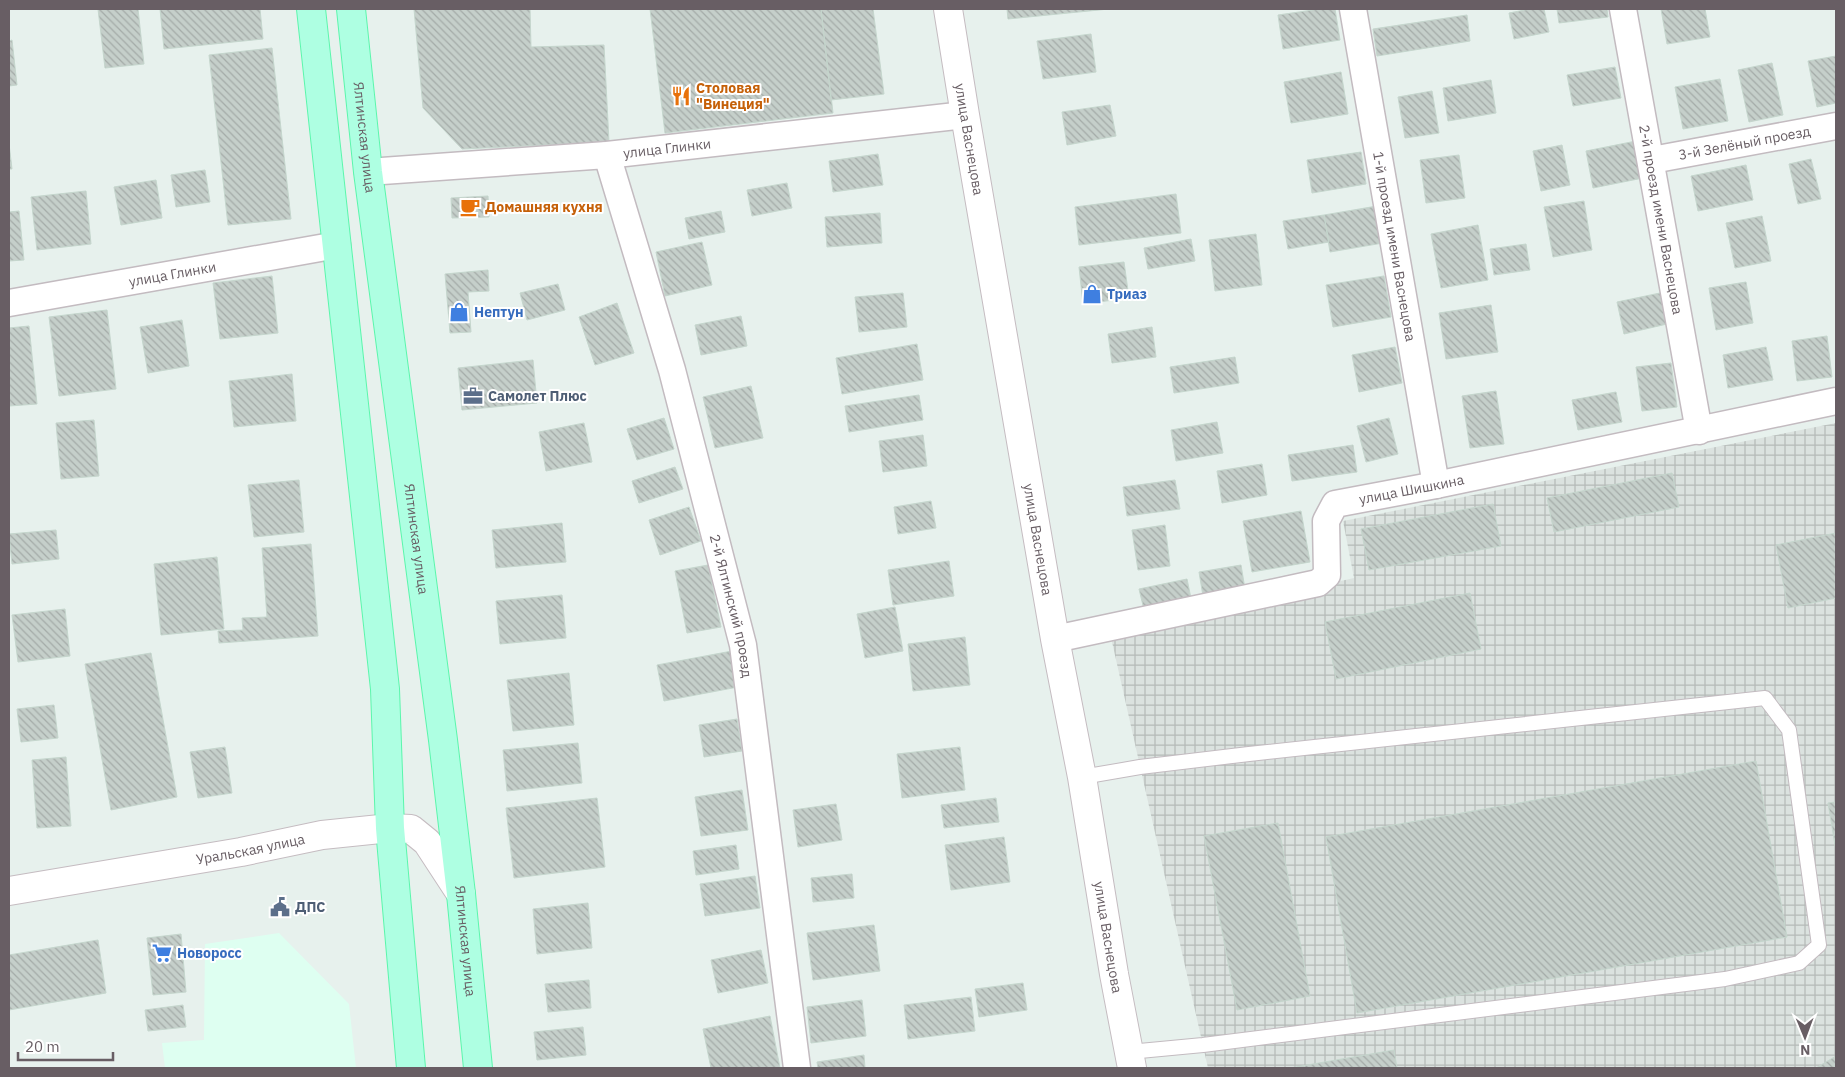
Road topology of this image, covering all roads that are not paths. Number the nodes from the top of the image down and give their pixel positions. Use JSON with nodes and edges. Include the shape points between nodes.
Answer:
{"nodes":[{"id":1,"x":311,"y":9,"type":"edge"},
{"id":2,"x":351,"y":9,"type":"edge"},
{"id":3,"x":948,"y":9,"type":"edge"},
{"id":4,"x":1353,"y":9,"type":"edge"},
{"id":5,"x":1623,"y":9,"type":"edge"},
{"id":6,"x":965,"y":115,"type":"junction"},
{"id":7,"x":1836,"y":126,"type":"edge"},
{"id":8,"x":606,"y":155,"type":"junction"},
{"id":9,"x":1652,"y":160,"type":"junction"},
{"id":10,"x":368,"y":172,"type":"junction"},
{"id":11,"x":337,"y":245,"type":"junction"},
{"id":12,"x":9,"y":302,"type":"edge"},
{"id":13,"x":1836,"y":401,"type":"edge"},
{"id":14,"x":1699,"y":431,"type":"junction"},
{"id":15,"x":1436,"y":485,"type":"junction"},
{"id":16,"x":1055,"y":640,"type":"junction"},
{"id":17,"x":1082,"y":777,"type":"junction"},
{"id":18,"x":390,"y":828,"type":"junction"},
{"id":19,"x":9,"y":891,"type":"edge"},
{"id":20,"x":461,"y":894,"type":"junction"},
{"id":21,"x":1130,"y":1060,"type":"edge"},
{"id":22,"x":411,"y":1068,"type":"edge"},
{"id":23,"x":478,"y":1068,"type":"edge"},
{"id":24,"x":797,"y":1068,"type":"edge"}],
"edges":[{"from":1,"to":11,"type":"main road"},
{"from":2,"to":10,"type":"main road","name":"Ялтинская улица"},
{"from":3,"to":6,"type":"street","name":"улица Васнецова"},
{"from":4,"to":15,"type":"street","name":"1-й проезд имени Васнецова"},
{"from":5,"to":9,"type":"street","name":"2-й проезд имени Васнецова"},
{"from":6,"to":8,"type":"street","name":"улица Глинки"},
{"from":6,"to":16,"type":"street","name":"улица Васнецова"},
{"from":7,"to":9,"type":"street","name":"3-й Зелёный проезд"},
{"from":8,"to":10,"type":"street","name":"улица Глинки"},
{"from":8,"to":24,"type":"street","name":"2-й Ялтинский проезд","via":[[672,370],[743,645]]},
{"from":9,"to":14,"type":"street","name":"2-й проезд имени Васнецова"},
{"from":10,"to":20,"type":"main road","name":"Ялтинская улица"},
{"from":11,"to":12,"type":"street","name":"улица Глинки"},
{"from":11,"to":18,"type":"main road","via":[[384,689]]},
{"from":13,"to":14,"type":"street","name":"улица Шишкина"},
{"from":14,"to":15,"type":"street","name":"улица Шишкина"},
{"from":15,"to":16,"type":"street","name":"улица Шишкина","via":[[1335,504],[1326,521],[1327,575],[1318,583]]},
{"from":16,"to":17,"type":"street","name":"улица Васнецова"},
{"from":17,"to":21,"type":"street","name":"улица Васнецова"},
{"from":17,"to":21,"type":"lane","via":[[1239,755],[1765,698],[1789,730],[1819,945],[1799,963],[1725,979],[1203,1045]]},
{"from":18,"to":19,"type":"street","name":"Уральская улица","via":[[322,835]]},
{"from":18,"to":20,"type":"street","name":"Уральская улица","via":[[411,829],[427,842]]},
{"from":18,"to":22,"type":"main road"},
{"from":20,"to":23,"type":"main road","name":"Ялтинская улица"}]}
